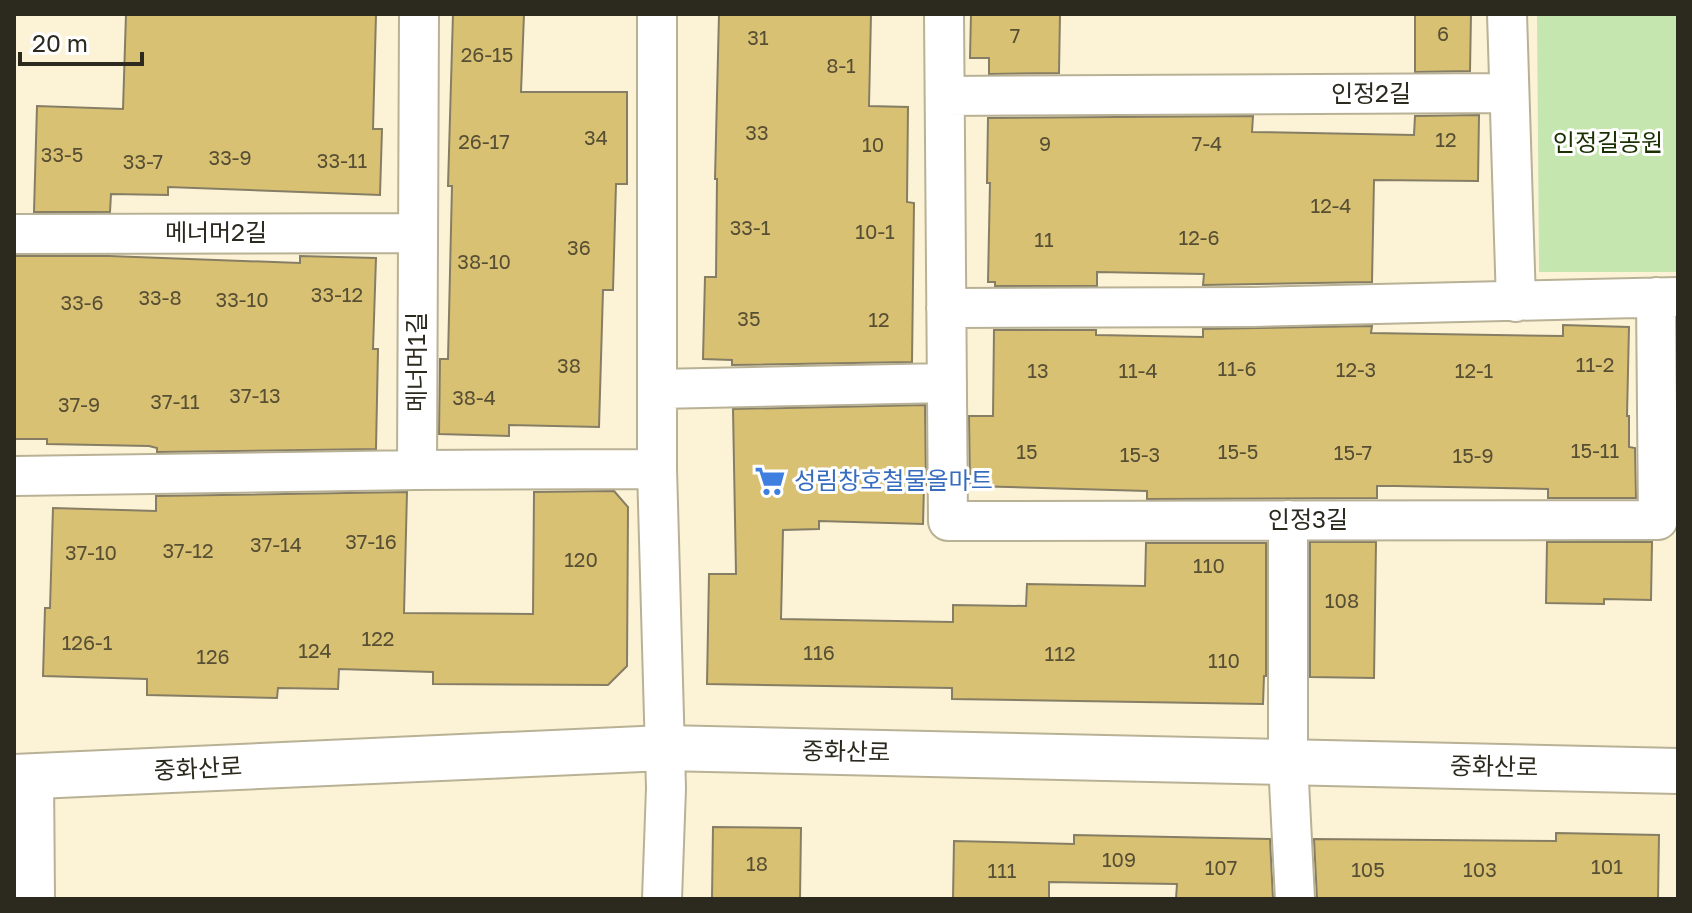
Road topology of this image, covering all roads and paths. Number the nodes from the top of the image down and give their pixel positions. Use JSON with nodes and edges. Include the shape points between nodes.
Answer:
{"nodes":[{"id":1,"x":419,"y":14,"type":"edge"},
{"id":2,"x":657,"y":14,"type":"edge"},
{"id":3,"x":944,"y":14,"type":"edge"},
{"id":4,"x":1507,"y":14,"type":"edge"},
{"id":5,"x":1508,"y":93,"type":"junction"},
{"id":6,"x":945,"y":96,"type":"junction"},
{"id":7,"x":417,"y":233,"type":"junction"},
{"id":8,"x":14,"y":234,"type":"edge"},
{"id":9,"x":1667,"y":297,"type":"edge"},
{"id":10,"x":1516,"y":302,"type":"junction"},
{"id":11,"x":946,"y":308,"type":"junction"},
{"id":12,"x":947,"y":383,"type":"junction"},
{"id":13,"x":657,"y":389,"type":"junction"},
{"id":14,"x":657,"y":469,"type":"junction"},
{"id":15,"x":417,"y":470,"type":"junction"},
{"id":16,"x":14,"y":476,"type":"edge"},
{"id":17,"x":1288,"y":520,"type":"junction"},
{"id":18,"x":664,"y":748,"type":"junction"},
{"id":19,"x":1288,"y":762,"type":"junction"},
{"id":20,"x":1678,"y":771,"type":"edge"},
{"id":21,"x":24,"y":776,"type":"edge"},
{"id":22,"x":35,"y":899,"type":"edge"},
{"id":23,"x":662,"y":899,"type":"edge"},
{"id":24,"x":1295,"y":899,"type":"edge"}],
"edges":[{"from":1,"to":7,"type":"street","name":"메너머1길"},
{"from":2,"to":13,"type":"street"},
{"from":3,"to":6,"type":"street","name":"인정3길"},
{"from":4,"to":5,"type":"street"},
{"from":5,"to":6,"type":"street","name":"인정2길"},
{"from":5,"to":10,"type":"street"},
{"from":6,"to":11,"type":"street","name":"인정3길"},
{"from":7,"to":8,"type":"street","name":"메너머2길"},
{"from":7,"to":15,"type":"street","name":"메너머1길"},
{"from":9,"to":10,"type":"street"},
{"from":9,"to":17,"type":"street","name":"인정3길","via":[[1658,520]]},
{"from":10,"to":11,"type":"street"},
{"from":11,"to":12,"type":"street","name":"인정3길"},
{"from":12,"to":13,"type":"street"},
{"from":12,"to":17,"type":"street","name":"인정3길","via":[[948,521]]},
{"from":13,"to":14,"type":"street"},
{"from":14,"to":15,"type":"street"},
{"from":14,"to":18,"type":"street"},
{"from":15,"to":16,"type":"street"},
{"from":17,"to":19,"type":"street"},
{"from":18,"to":19,"type":"street","name":"중화산로"},
{"from":18,"to":21,"type":"street","name":"중화산로"},
{"from":18,"to":23,"type":"street"},
{"from":19,"to":20,"type":"street","name":"중화산로"},
{"from":19,"to":24,"type":"street"},
{"from":21,"to":22,"type":"street"}]}
